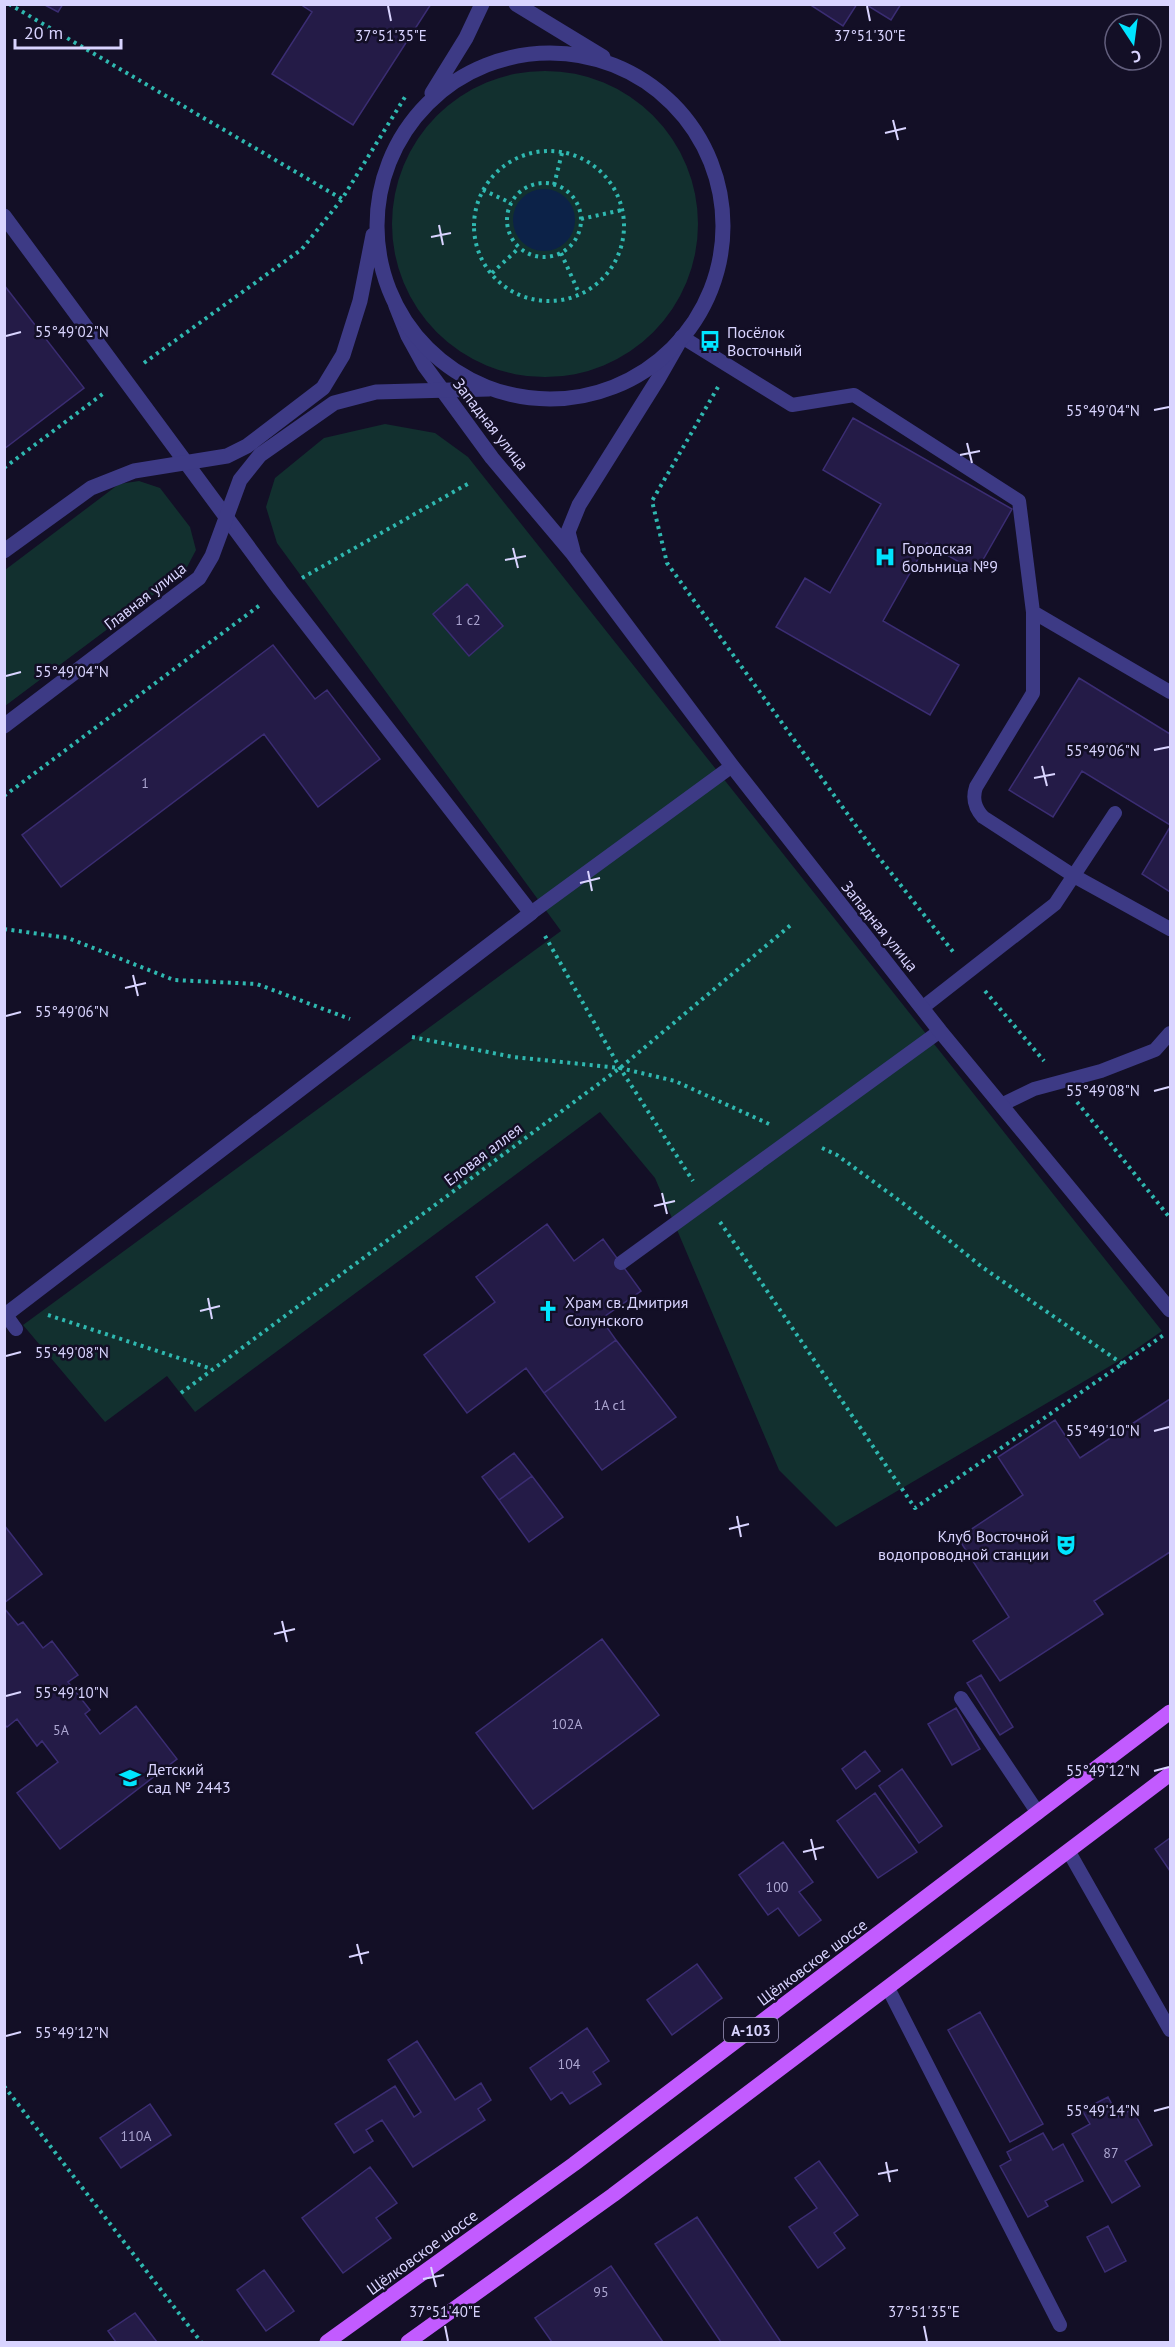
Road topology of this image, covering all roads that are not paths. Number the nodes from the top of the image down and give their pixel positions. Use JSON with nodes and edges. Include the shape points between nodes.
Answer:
{"nodes":[{"id":1,"x":482,"y":4,"type":"edge"},
{"id":2,"x":516,"y":4,"type":"edge"},
{"id":3,"x":626,"y":70,"type":"junction"},
{"id":4,"x":422,"y":110,"type":"junction"},
{"id":5,"x":377,"y":212,"type":"junction"},
{"id":6,"x":4,"y":216,"type":"edge"},
{"id":7,"x":396,"y":306,"type":"junction"},
{"id":8,"x":682,"y":337,"type":"junction"},
{"id":9,"x":492,"y":389,"type":"junction"},
{"id":10,"x":443,"y":391,"type":"junction"},
{"id":11,"x":188,"y":463,"type":"junction"},
{"id":12,"x":226,"y":518,"type":"junction"},
{"id":13,"x":4,"y":551,"type":"edge"},
{"id":14,"x":573,"y":554,"type":"junction"},
{"id":15,"x":1034,"y":612,"type":"junction"},
{"id":16,"x":1170,"y":692,"type":"edge"},
{"id":17,"x":4,"y":726,"type":"edge"},
{"id":18,"x":732,"y":766,"type":"junction"},
{"id":19,"x":1115,"y":813,"type":"dead end"},
{"id":20,"x":1074,"y":876,"type":"junction"},
{"id":21,"x":531,"y":913,"type":"junction"},
{"id":22,"x":1170,"y":929,"type":"edge"},
{"id":23,"x":922,"y":1008,"type":"junction"},
{"id":24,"x":940,"y":1030,"type":"junction"},
{"id":25,"x":1170,"y":1033,"type":"edge"},
{"id":26,"x":1001,"y":1105,"type":"junction"},
{"id":27,"x":621,"y":1263,"type":"dead end"},
{"id":28,"x":1170,"y":1310,"type":"edge"},
{"id":29,"x":10,"y":1312,"type":"edge"},
{"id":30,"x":16,"y":1329,"type":"dead end"},
{"id":31,"x":961,"y":1698,"type":"dead end"},
{"id":32,"x":1170,"y":1712,"type":"edge"},
{"id":33,"x":1170,"y":1774,"type":"edge"},
{"id":34,"x":1038,"y":1813,"type":"junction"},
{"id":35,"x":1069,"y":1852,"type":"junction"},
{"id":36,"x":888,"y":1988,"type":"junction"},
{"id":37,"x":1170,"y":2030,"type":"edge"},
{"id":38,"x":1060,"y":2325,"type":"dead end"},
{"id":39,"x":327,"y":2343,"type":"edge"},
{"id":40,"x":408,"y":2343,"type":"edge"}],
"edges":[{"from":1,"to":4,"type":"street"},
{"from":2,"to":3,"type":"street"},
{"from":3,"to":4,"type":"street","via":[[579,55],[554,53],[504,59],[460,78]]},
{"from":3,"to":8,"type":"street","via":[[648,82],[684,116],[699,137],[718,183],[723,232],[720,257],[704,305]]},
{"from":4,"to":5,"type":"street","via":[[402,135],[388,164]]},
{"from":5,"to":7,"type":"street","via":[[380,260]]},
{"from":5,"to":11,"type":"street","via":[[357,312],[343,356],[323,388],[248,446],[227,456]]},
{"from":6,"to":11,"type":"street"},
{"from":7,"to":9,"type":"street","via":[[436,356]]},
{"from":7,"to":10,"type":"street","name":"Западная улица","via":[[424,365]]},
{"from":8,"to":9,"type":"street","via":[[636,376],[589,394],[540,398]]},
{"from":8,"to":14,"type":"street","via":[[579,505],[568,532]]},
{"from":8,"to":15,"type":"lane","via":[[792,405],[854,395],[1019,501]]},
{"from":9,"to":10,"type":"street","name":"Главная улица"},
{"from":10,"to":12,"type":"street","name":"Главная улица","via":[[376,392],[334,403],[260,455],[240,480]]},
{"from":10,"to":14,"type":"street","name":"Западная улица","via":[[492,458]]},
{"from":11,"to":12,"type":"street"},
{"from":11,"to":13,"type":"street","via":[[134,471],[91,488]]},
{"from":12,"to":17,"type":"street","name":"Главная улица","via":[[199,578]]},
{"from":12,"to":21,"type":"street"},
{"from":14,"to":18,"type":"street","name":"Западная улица"},
{"from":15,"to":16,"type":"lane"},
{"from":15,"to":20,"type":"lane","via":[[1033,693],[976,787],[974,799],[983,818]]},
{"from":18,"to":21,"type":"lane"},
{"from":18,"to":23,"type":"street","name":"Западная улица"},
{"from":19,"to":20,"type":"lane"},
{"from":20,"to":22,"type":"lane"},
{"from":20,"to":23,"type":"lane","via":[[1056,904]]},
{"from":21,"to":29,"type":"street"},
{"from":23,"to":24,"type":"street","name":"Западная улица"},
{"from":24,"to":26,"type":"street","name":"Западная улица"},
{"from":24,"to":27,"type":"lane"},
{"from":25,"to":26,"type":"lane","via":[[1155,1050],[1101,1071],[1034,1089]]},
{"from":26,"to":28,"type":"street","name":"Западная улица"},
{"from":29,"to":30,"type":"lane"},
{"from":31,"to":34,"type":"lane"},
{"from":32,"to":34,"type":"main road","name":"Щёлковское шоссе","number":"А-103"},
{"from":33,"to":35,"type":"main road","number":"А-103"},
{"from":34,"to":39,"type":"main road","name":"Щёлковское шоссе","number":"А-103","via":[[574,2164]]},
{"from":35,"to":36,"type":"main road","number":"А-103"},
{"from":35,"to":37,"type":"lane"},
{"from":36,"to":38,"type":"lane"},
{"from":36,"to":40,"type":"main road","number":"А-103"}]}
